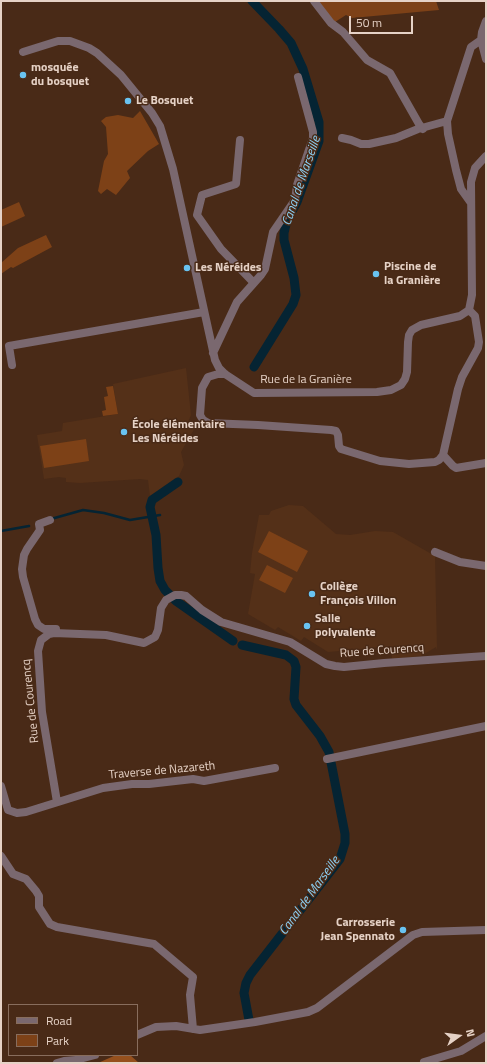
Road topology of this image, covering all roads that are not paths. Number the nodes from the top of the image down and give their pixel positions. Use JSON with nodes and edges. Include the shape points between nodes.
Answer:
{"nodes":[{"id":1,"x":314,"y":1,"type":"edge"},
{"id":2,"x":486,"y":21,"type":"edge"},
{"id":3,"x":481,"y":40,"type":"junction"},
{"id":4,"x":24,"y":52,"type":"dead end"},
{"id":5,"x":486,"y":59,"type":"edge"},
{"id":6,"x":298,"y":77,"type":"dead end"},
{"id":7,"x":447,"y":122,"type":"junction"},
{"id":8,"x":423,"y":129,"type":"junction"},
{"id":9,"x":342,"y":138,"type":"dead end"},
{"id":10,"x":240,"y":140,"type":"dead end"},
{"id":11,"x":486,"y":156,"type":"edge"},
{"id":12,"x":471,"y":204,"type":"junction"},
{"id":13,"x":254,"y":283,"type":"junction"},
{"id":14,"x":469,"y":310,"type":"junction"},
{"id":15,"x":204,"y":312,"type":"junction"},
{"id":16,"x":213,"y":353,"type":"junction"},
{"id":17,"x":12,"y":365,"type":"dead end"},
{"id":18,"x":225,"y":374,"type":"junction"},
{"id":19,"x":442,"y":455,"type":"junction"},
{"id":20,"x":486,"y":463,"type":"edge"},
{"id":21,"x":50,"y":520,"type":"dead end"},
{"id":22,"x":435,"y":552,"type":"dead end"},
{"id":23,"x":486,"y":566,"type":"edge"},
{"id":24,"x":61,"y":633,"type":"junction"},
{"id":25,"x":486,"y":656,"type":"edge"},
{"id":26,"x":486,"y":726,"type":"edge"},
{"id":27,"x":331,"y":758,"type":"dead end"},
{"id":28,"x":275,"y":768,"type":"dead end"},
{"id":29,"x":2,"y":791,"type":"edge"},
{"id":30,"x":56,"y":802,"type":"junction"},
{"id":31,"x":1,"y":856,"type":"edge"},
{"id":32,"x":486,"y":930,"type":"edge"},
{"id":33,"x":193,"y":1029,"type":"junction"},
{"id":34,"x":138,"y":1035,"type":"edge"},
{"id":35,"x":486,"y":1036,"type":"edge"},
{"id":36,"x":91,"y":1056,"type":"edge"},
{"id":37,"x":424,"y":1062,"type":"edge"},
{"id":38,"x":57,"y":1063,"type":"edge"}],
"edges":[{"from":1,"to":8,"type":"street","via":[[331,23],[343,32],[367,60],[390,73]]},
{"from":2,"to":3,"type":"street"},
{"from":3,"to":5,"type":"street"},
{"from":3,"to":7,"type":"street","via":[[471,47]]},
{"from":4,"to":15,"type":"street","name":"Rue de la Granière","via":[[58,41],[70,41],[89,48],[120,75],[152,113],[160,126],[173,169]]},
{"from":6,"to":13,"type":"street","via":[[313,138],[297,185],[295,200],[273,232],[265,269]]},
{"from":7,"to":8,"type":"street"},
{"from":7,"to":12,"type":"street","via":[[461,189]]},
{"from":8,"to":9,"type":"street","via":[[369,144]]},
{"from":10,"to":13,"type":"street","via":[[236,184],[202,195],[197,215],[221,249]]},
{"from":11,"to":12,"type":"street","via":[[472,175]]},
{"from":12,"to":14,"type":"street","via":[[472,295]]},
{"from":13,"to":16,"type":"street","via":[[237,302]]},
{"from":14,"to":18,"type":"street","name":"Rue de la Granière","via":[[460,316],[421,325],[412,330],[409,335],[405,379],[402,384],[391,390],[254,392]]},
{"from":14,"to":19,"type":"street","via":[[475,316],[478,348],[462,377]]},
{"from":15,"to":16,"type":"street","name":"Rue de la Granière"},
{"from":15,"to":17,"type":"street","via":[[9,346]]},
{"from":16,"to":18,"type":"street","name":"Rue de la Granière","via":[[219,368]]},
{"from":18,"to":19,"type":"street","via":[[208,377],[202,388],[200,415],[208,423],[336,431],[341,449],[380,461],[409,464],[435,462]]},
{"from":19,"to":20,"type":"street","via":[[456,468]]},
{"from":21,"to":24,"type":"street","via":[[38,524],[40,530],[24,555],[22,568],[35,620],[44,630],[57,629]]},
{"from":22,"to":23,"type":"street","via":[[460,562]]},
{"from":24,"to":25,"type":"street","name":"Rue de Courencq","via":[[106,635],[144,643],[155,636],[161,608],[166,600],[175,594],[186,596],[221,622],[290,642],[326,664],[335,666]]},
{"from":24,"to":30,"type":"street","name":"Rue de Courencq","via":[[44,636],[38,651],[42,712]]},
{"from":26,"to":27,"type":"street"},
{"from":28,"to":30,"type":"street","name":"Traverse de Nazareth","via":[[204,781],[193,779],[103,788]]},
{"from":29,"to":30,"type":"street","name":"Traverse de Nazareth","via":[[8,810],[17,813]]},
{"from":31,"to":33,"type":"street","via":[[13,874],[26,879],[36,890],[39,907],[50,924],[154,944],[193,977],[190,995]]},
{"from":32,"to":33,"type":"street","via":[[422,932],[413,935],[308,1012],[242,1024]]},
{"from":33,"to":34,"type":"street","via":[[176,1026],[156,1027]]},
{"from":35,"to":37,"type":"street","via":[[461,1050]]},
{"from":36,"to":38,"type":"street"}]}
